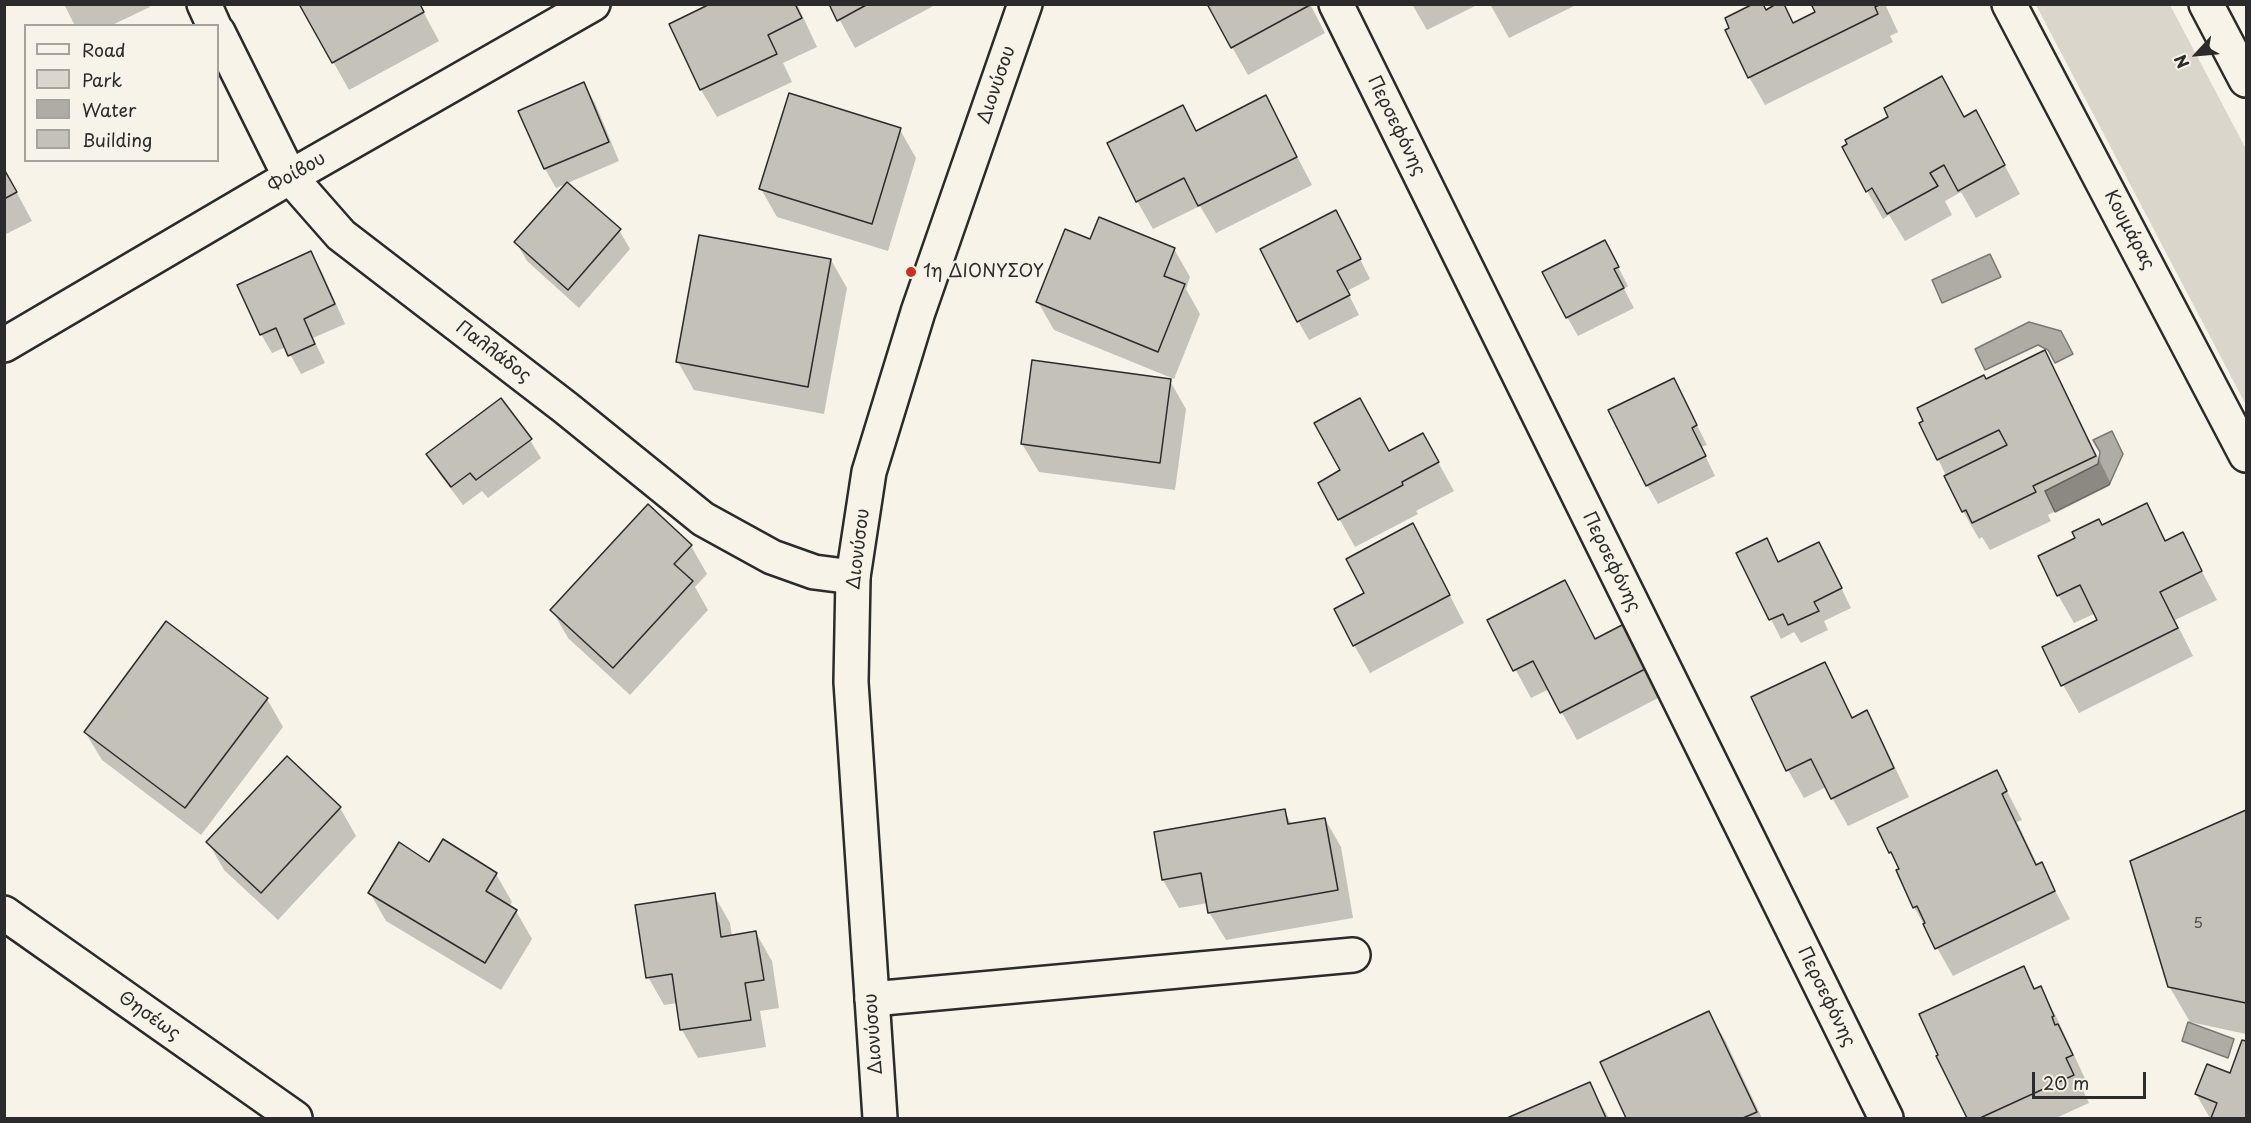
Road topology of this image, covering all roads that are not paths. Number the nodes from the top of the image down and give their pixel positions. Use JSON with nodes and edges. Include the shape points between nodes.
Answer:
{"nodes":[{"id":1,"x":204,"y":4,"type":"edge"},
{"id":2,"x":592,"y":4,"type":"edge"},
{"id":3,"x":1025,"y":4,"type":"edge"},
{"id":4,"x":1335,"y":4,"type":"edge"},
{"id":5,"x":2009,"y":4,"type":"edge"},
{"id":6,"x":2206,"y":4,"type":"edge"},
{"id":7,"x":213,"y":24,"type":"edge"},
{"id":8,"x":219,"y":34,"type":"edge"},
{"id":9,"x":2247,"y":81,"type":"edge"},
{"id":10,"x":290,"y":177,"type":"junction"},
{"id":11,"x":4,"y":345,"type":"edge"},
{"id":12,"x":2247,"y":455,"type":"edge"},
{"id":13,"x":853,"y":577,"type":"junction"},
{"id":14,"x":4,"y":913,"type":"edge"},
{"id":15,"x":1353,"y":955,"type":"dead end"},
{"id":16,"x":872,"y":999,"type":"junction"},
{"id":17,"x":295,"y":1119,"type":"edge"},
{"id":18,"x":880,"y":1119,"type":"edge"},
{"id":19,"x":1886,"y":1119,"type":"edge"}],
"edges":[{"from":1,"to":7,"type":"street"},
{"from":2,"to":10,"type":"street","name":"Φοίβου"},
{"from":3,"to":13,"type":"street","name":"Διονύσου","via":[[918,312],[873,460]]},
{"from":4,"to":19,"type":"street","name":"Περσεφόνης"},
{"from":5,"to":12,"type":"street","name":"Κουμάρας"},
{"from":6,"to":9,"type":"street"},
{"from":8,"to":10,"type":"street","name":"Παλλάδος"},
{"from":10,"to":11,"type":"street","name":"Φοίβου"},
{"from":10,"to":13,"type":"street","name":"Παλλάδος","via":[[341,236],[566,408],[703,519],[772,557],[814,572]]},
{"from":13,"to":16,"type":"street","name":"Διονύσου","via":[[851,682]]},
{"from":14,"to":17,"type":"street","name":"Θησέως"},
{"from":15,"to":16,"type":"street"},
{"from":16,"to":18,"type":"street","name":"Διονύσου"}]}
